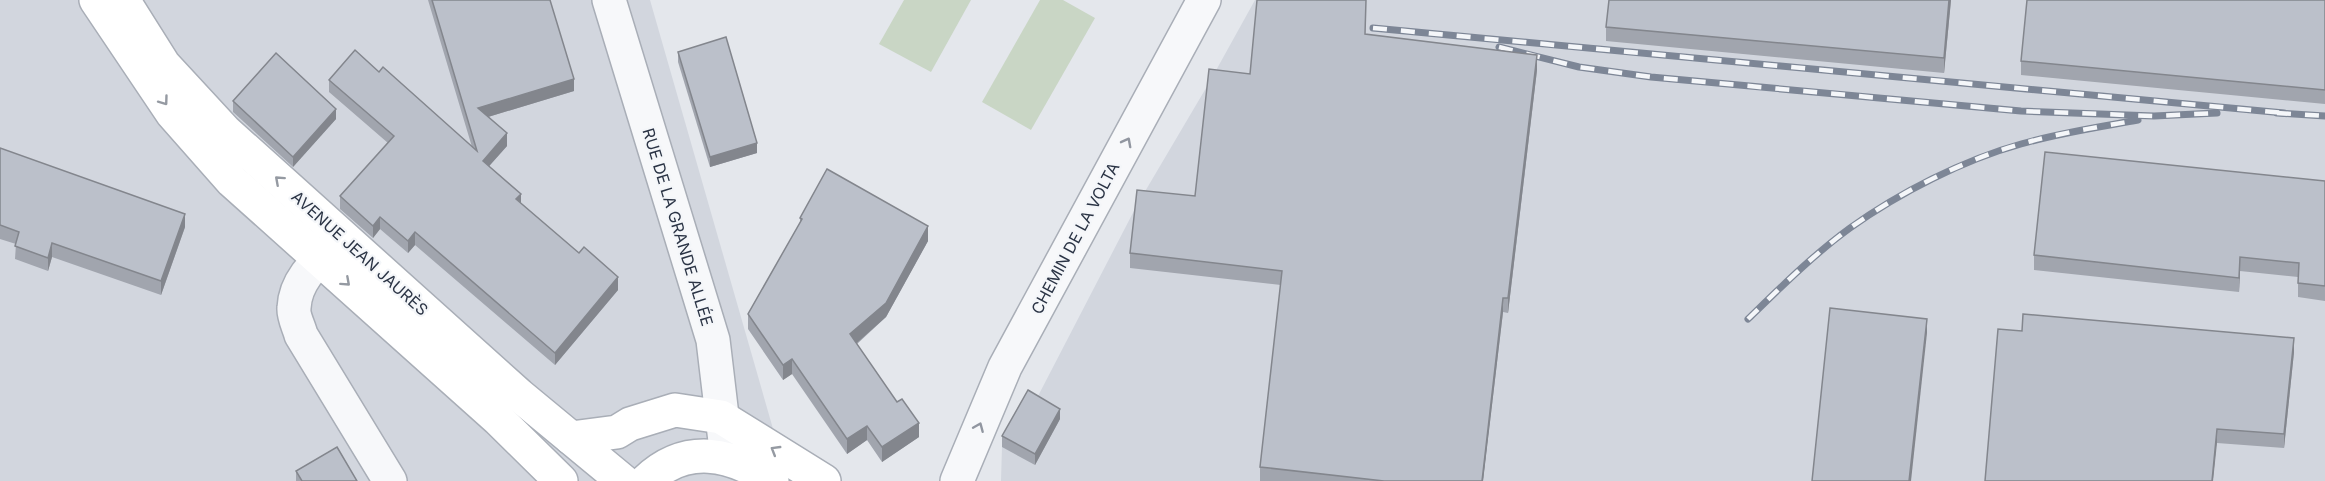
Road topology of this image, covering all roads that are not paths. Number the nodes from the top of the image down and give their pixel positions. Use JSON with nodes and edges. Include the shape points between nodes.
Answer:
{"nodes":[{"id":1,"x":96,"y":0,"type":"edge"},
{"id":2,"x":123,"y":0,"type":"edge"},
{"id":3,"x":609,"y":0,"type":"edge"},
{"id":4,"x":1204,"y":0,"type":"edge"},
{"id":5,"x":320,"y":259,"type":"junction"},
{"id":6,"x":375,"y":267,"type":"junction"},
{"id":7,"x":394,"y":326,"type":"junction"},
{"id":8,"x":721,"y":417,"type":"junction"},
{"id":9,"x":617,"y":432,"type":"junction"},
{"id":10,"x":571,"y":438,"type":"junction"},
{"id":11,"x":727,"y":458,"type":"junction"},
{"id":12,"x":608,"y":477,"type":"edge"},
{"id":13,"x":390,"y":481,"type":"edge"},
{"id":14,"x":561,"y":481,"type":"edge"},
{"id":15,"x":646,"y":481,"type":"edge"},
{"id":16,"x":772,"y":481,"type":"edge"},
{"id":17,"x":824,"y":481,"type":"edge"},
{"id":18,"x":957,"y":481,"type":"edge"}],
"edges":[{"from":1,"to":5,"type":"main road","name":"AVENUE JEAN JAURÈS","one_way":true,"via":[[160,96],[203,151]]},
{"from":6,"to":2,"type":"main road","name":"AVENUE JEAN JAURÈS","one_way":true,"via":[[189,94],[164,65]]},
{"from":3,"to":8,"type":"street","name":"RUE DE LA GRANDE ALLÉE","via":[[713,340]]},
{"from":18,"to":4,"type":"street","name":"CHEMIN DE LA VOLTA","one_way":true,"via":[[1005,367]]},
{"from":5,"to":6,"type":"street","via":[[333,250]]},
{"from":5,"to":7,"type":"main road","name":"AVENUE JEAN JAURÈS","one_way":true},
{"from":5,"to":13,"type":"street","via":[[298,287],[293,309],[301,335]]},
{"from":6,"to":10,"type":"main road","name":"AVENUE JEAN JAURÈS"},
{"from":7,"to":12,"type":"main road","via":[[414,323],[508,408],[576,462]]},
{"from":7,"to":14,"type":"main road","name":"AVENUE JEAN JAURÈS","via":[[498,418]]},
{"from":8,"to":9,"type":"main road","via":[[675,410]]},
{"from":8,"to":11,"type":"street","name":"RUE DE LA GRANDE ALLÉE"},
{"from":17,"to":8,"type":"main road","one_way":true},
{"from":9,"to":10,"type":"main road"},
{"from":9,"to":12,"type":"main road","via":[[606,449]]},
{"from":10,"to":12,"type":"main road","name":"AVENUE JEAN JAURÈS"},
{"from":11,"to":15,"type":"main road","via":[[688,456]]},
{"from":11,"to":16,"type":"main road","via":[[754,468]]}]}
